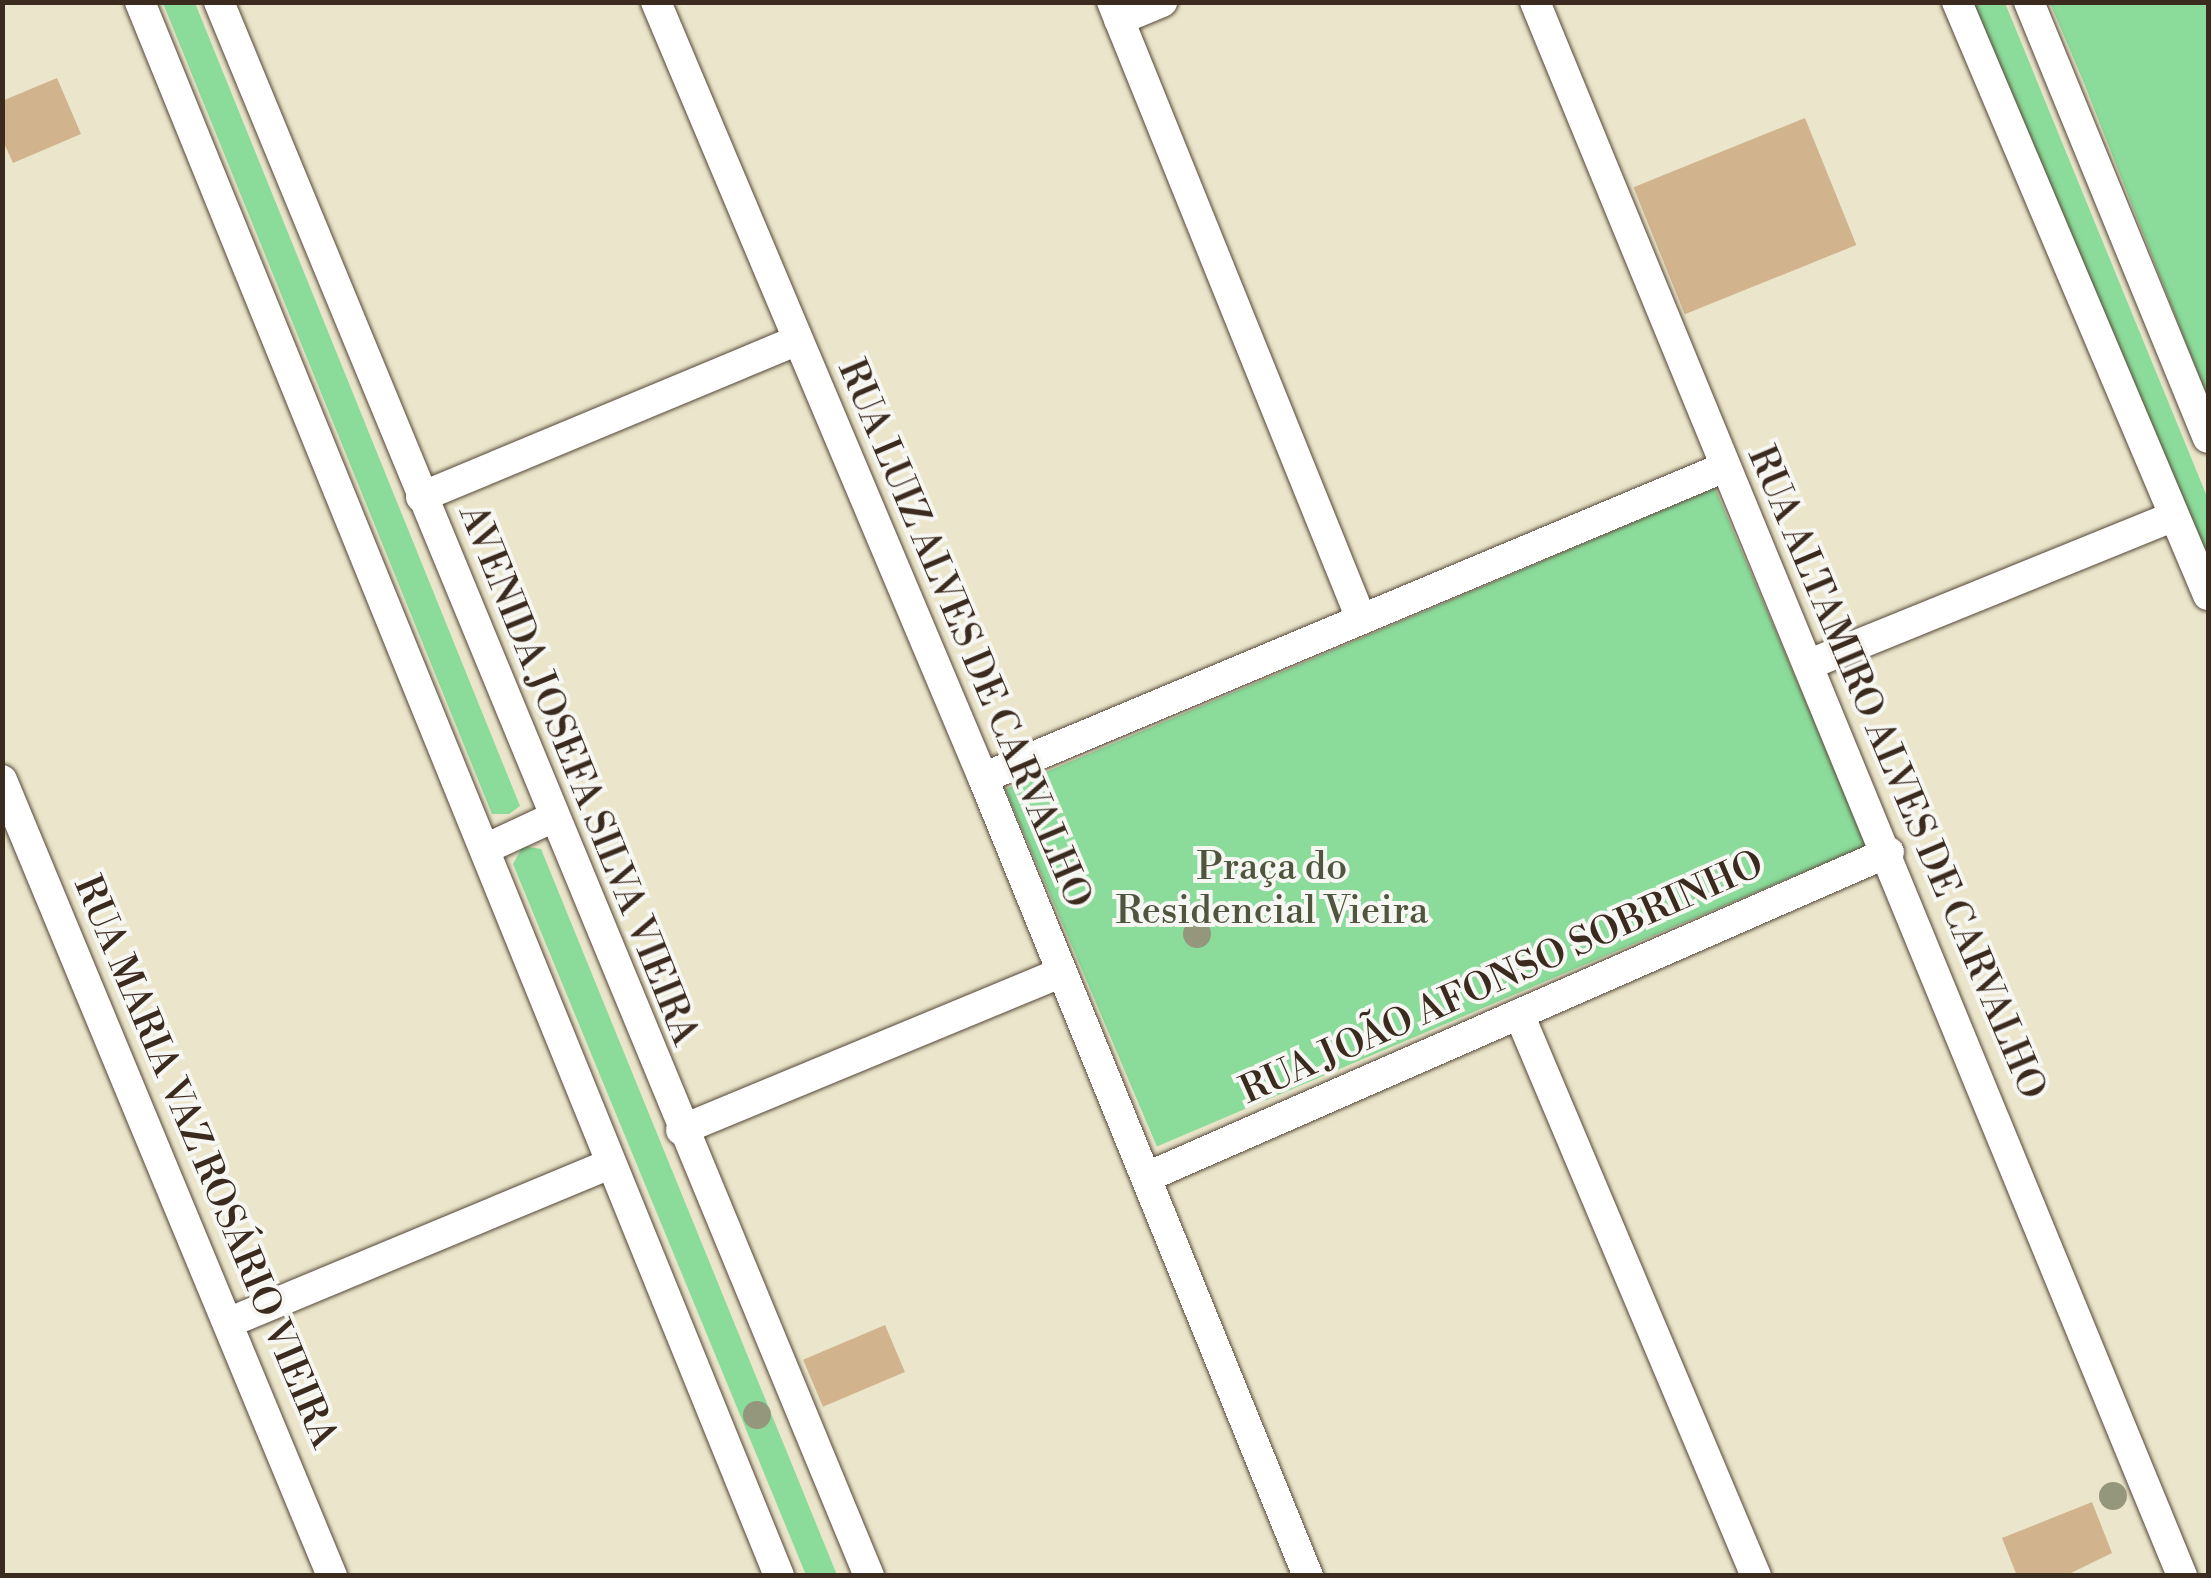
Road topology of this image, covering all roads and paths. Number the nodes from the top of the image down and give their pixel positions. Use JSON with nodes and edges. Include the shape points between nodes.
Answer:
{"nodes":[{"id":1,"x":140,"y":2,"type":"edge"},
{"id":2,"x":219,"y":2,"type":"edge"},
{"id":3,"x":656,"y":2,"type":"edge"},
{"id":4,"x":1162,"y":2,"type":"edge"},
{"id":5,"x":1535,"y":2,"type":"edge"},
{"id":6,"x":1957,"y":2,"type":"edge"},
{"id":7,"x":2029,"y":2,"type":"edge"},
{"id":8,"x":1116,"y":11,"type":"edge"},
{"id":9,"x":798,"y":340,"type":"junction"},
{"id":10,"x":2208,"y":438,"type":"edge"},
{"id":11,"x":1725,"y":467,"type":"junction"},
{"id":12,"x":422,"y":498,"type":"junction"},
{"id":13,"x":2172,"y":516,"type":"junction"},
{"id":14,"x":2208,"y":596,"type":"edge"},
{"id":15,"x":1360,"y":616,"type":"junction"},
{"id":16,"x":1810,"y":664,"type":"junction"},
{"id":17,"x":983,"y":778,"type":"junction"},
{"id":18,"x":2,"y":780,"type":"edge"},
{"id":19,"x":552,"y":818,"type":"junction"},
{"id":20,"x":485,"y":849,"type":"junction"},
{"id":21,"x":1889,"y":852,"type":"junction"},
{"id":22,"x":1062,"y":972,"type":"junction"},
{"id":23,"x":1519,"y":1014,"type":"junction"},
{"id":24,"x":681,"y":1130,"type":"junction"},
{"id":25,"x":609,"y":1164,"type":"junction"},
{"id":26,"x":1147,"y":1177,"type":"junction"},
{"id":27,"x":230,"y":1322,"type":"junction"},
{"id":28,"x":332,"y":1576,"type":"edge"},
{"id":29,"x":779,"y":1576,"type":"edge"},
{"id":30,"x":869,"y":1576,"type":"edge"},
{"id":31,"x":1308,"y":1576,"type":"edge"},
{"id":32,"x":1756,"y":1576,"type":"edge"},
{"id":33,"x":2182,"y":1576,"type":"edge"}],
"edges":[{"from":1,"to":20,"type":"street"},
{"from":2,"to":12,"type":"street","name":"AVENIDA JOSEFA SILVA VIEIRA"},
{"from":3,"to":9,"type":"street","name":"RUA LUIZ ALVES DE CARVALHO"},
{"from":4,"to":8,"type":"street"},
{"from":5,"to":11,"type":"street","name":"RUA ALTAMIRO ALVES DE CARVALHO"},
{"from":6,"to":13,"type":"street"},
{"from":7,"to":10,"type":"street"},
{"from":8,"to":15,"type":"street"},
{"from":9,"to":12,"type":"street"},
{"from":9,"to":17,"type":"street","name":"RUA LUIZ ALVES DE CARVALHO"},
{"from":11,"to":15,"type":"street"},
{"from":11,"to":16,"type":"street","name":"RUA ALTAMIRO ALVES DE CARVALHO"},
{"from":12,"to":19,"type":"street","name":"AVENIDA JOSEFA SILVA VIEIRA"},
{"from":13,"to":14,"type":"street"},
{"from":13,"to":16,"type":"street"},
{"from":15,"to":17,"type":"street"},
{"from":16,"to":21,"type":"street","name":"RUA ALTAMIRO ALVES DE CARVALHO"},
{"from":17,"to":22,"type":"street","name":"RUA LUIZ ALVES DE CARVALHO"},
{"from":18,"to":27,"type":"street","name":"RUA MARIA VAZ ROSÁRIO VIEIRA"},
{"from":19,"to":20,"type":"street"},
{"from":19,"to":24,"type":"street","name":"AVENIDA JOSEFA SILVA VIEIRA"},
{"from":20,"to":25,"type":"street"},
{"from":21,"to":23,"type":"street","name":"RUA JOÃO AFONSO SOBRINHO"},
{"from":21,"to":33,"type":"street","name":"RUA ALTAMIRO ALVES DE CARVALHO"},
{"from":22,"to":24,"type":"street"},
{"from":22,"to":26,"type":"street","name":"RUA LUIZ ALVES DE CARVALHO"},
{"from":23,"to":26,"type":"street","name":"RUA JOÃO AFONSO SOBRINHO"},
{"from":23,"to":32,"type":"street"},
{"from":24,"to":30,"type":"street","name":"AVENIDA JOSEFA SILVA VIEIRA"},
{"from":25,"to":27,"type":"street"},
{"from":25,"to":29,"type":"street"},
{"from":26,"to":31,"type":"street","name":"RUA LUIZ ALVES DE CARVALHO"},
{"from":27,"to":28,"type":"street","name":"RUA MARIA VAZ ROSÁRIO VIEIRA"}]}
